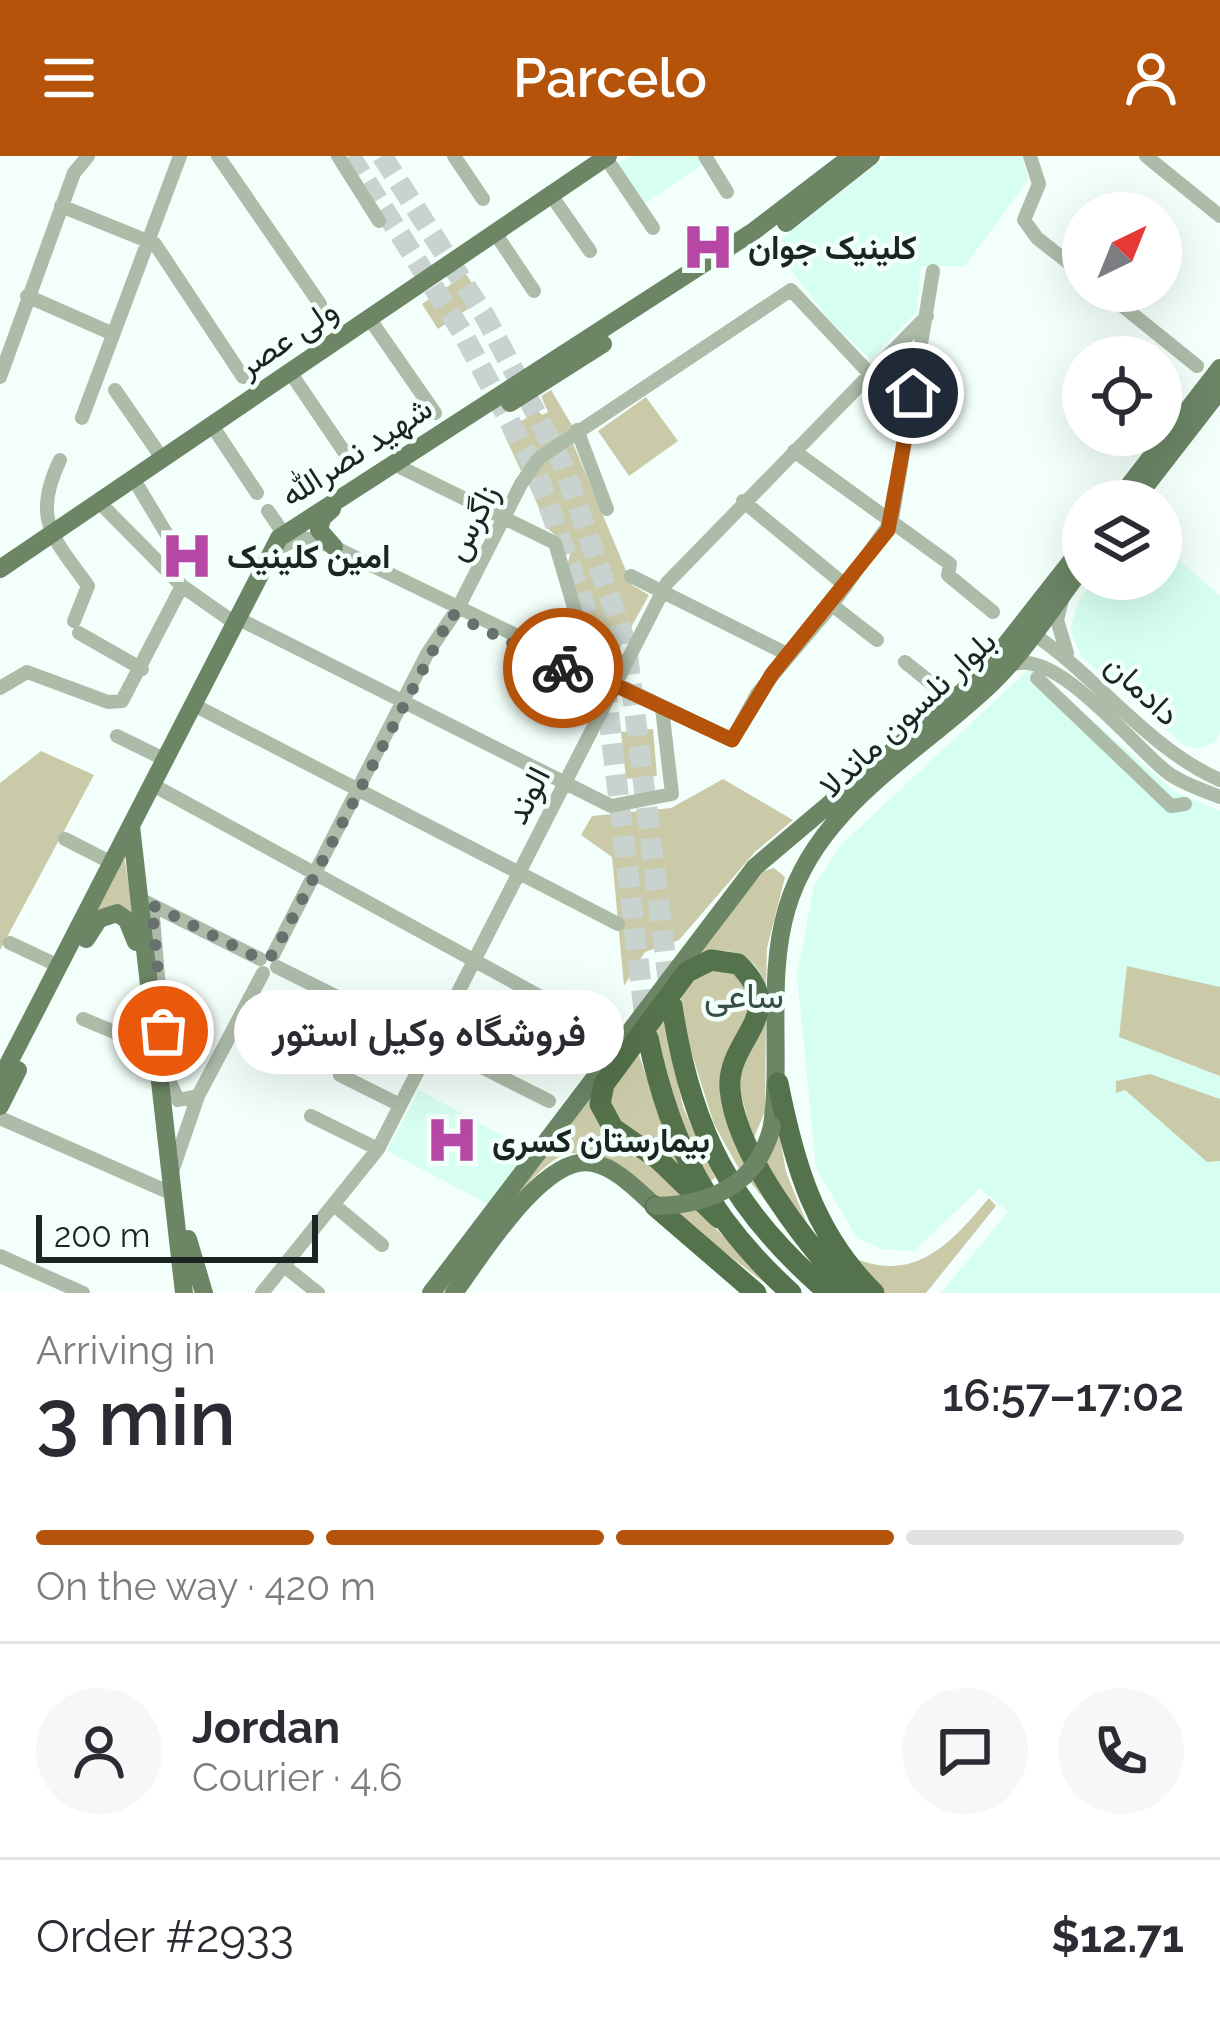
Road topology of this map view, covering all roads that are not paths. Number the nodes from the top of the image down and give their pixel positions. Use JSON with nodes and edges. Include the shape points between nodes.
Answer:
{"nodes":[{"id":1,"x":88,"y":156,"type":"edge"},
{"id":2,"x":184,"y":156,"type":"edge"},
{"id":3,"x":218,"y":156,"type":"edge"},
{"id":4,"x":338,"y":156,"type":"edge"},
{"id":5,"x":454,"y":156,"type":"edge"},
{"id":6,"x":705,"y":156,"type":"edge"},
{"id":7,"x":852,"y":156,"type":"edge"},
{"id":8,"x":871,"y":156,"type":"edge"},
{"id":9,"x":1030,"y":156,"type":"edge"},
{"id":10,"x":1146,"y":156,"type":"edge"},
{"id":11,"x":607,"y":157,"type":"edge"},
{"id":12,"x":578,"y":164,"type":"edge"},
{"id":13,"x":727,"y":191,"type":"dead end"},
{"id":14,"x":551,"y":195,"type":"junction"},
{"id":15,"x":483,"y":199,"type":"dead end"},
{"id":16,"x":61,"y":206,"type":"junction"},
{"id":17,"x":1220,"y":216,"type":"edge"},
{"id":18,"x":379,"y":220,"type":"dead end"},
{"id":19,"x":653,"y":228,"type":"dead end"},
{"id":20,"x":495,"y":233,"type":"junction"},
{"id":21,"x":151,"y":244,"type":"junction"},
{"id":22,"x":590,"y":251,"type":"dead end"},
{"id":23,"x":1062,"y":258,"type":"edge"},
{"id":24,"x":933,"y":272,"type":"dead end"},
{"id":25,"x":534,"y":291,"type":"dead end"},
{"id":26,"x":27,"y":296,"type":"junction"},
{"id":27,"x":320,"y":304,"type":"dead end"},
{"id":28,"x":1130,"y":312,"type":"edge"},
{"id":29,"x":927,"y":316,"type":"junction"},
{"id":30,"x":369,"y":318,"type":"junction"},
{"id":31,"x":110,"y":339,"type":"junction"},
{"id":32,"x":1197,"y":366,"type":"dead end"},
{"id":33,"x":1220,"y":368,"type":"edge"},
{"id":34,"x":290,"y":372,"type":"junction"},
{"id":35,"x":869,"y":374,"type":"junction"},
{"id":36,"x":0,"y":377,"type":"edge"},
{"id":37,"x":243,"y":377,"type":"dead end"},
{"id":38,"x":115,"y":390,"type":"dead end"},
{"id":39,"x":1220,"y":390,"type":"edge"},
{"id":40,"x":435,"y":412,"type":"dead end"},
{"id":41,"x":1182,"y":412,"type":"edge"},
{"id":42,"x":82,"y":418,"type":"dead end"},
{"id":43,"x":212,"y":424,"type":"junction"},
{"id":44,"x":578,"y":430,"type":"junction"},
{"id":45,"x":794,"y":451,"type":"junction"},
{"id":46,"x":347,"y":456,"type":"dead end"},
{"id":47,"x":162,"y":458,"type":"junction"},
{"id":48,"x":60,"y":460,"type":"dead end"},
{"id":49,"x":402,"y":468,"type":"junction"},
{"id":50,"x":133,"y":478,"type":"junction"},
{"id":51,"x":1150,"y":480,"type":"edge"},
{"id":52,"x":256,"y":493,"type":"dead end"},
{"id":53,"x":743,"y":501,"type":"junction"},
{"id":54,"x":99,"y":502,"type":"junction"},
{"id":55,"x":607,"y":509,"type":"dead end"},
{"id":56,"x":268,"y":511,"type":"dead end"},
{"id":57,"x":503,"y":517,"type":"junction"},
{"id":58,"x":892,"y":520,"type":"junction"},
{"id":59,"x":51,"y":534,"type":"junction"},
{"id":60,"x":284,"y":534,"type":"junction"},
{"id":61,"x":334,"y":547,"type":"junction"},
{"id":62,"x":175,"y":548,"type":"dead end"},
{"id":63,"x":270,"y":557,"type":"junction"},
{"id":64,"x":0,"y":569,"type":"edge"},
{"id":65,"x":1062,"y":573,"type":"edge"},
{"id":66,"x":632,"y":576,"type":"dead end"},
{"id":67,"x":182,"y":586,"type":"junction"},
{"id":68,"x":846,"y":586,"type":"junction"},
{"id":69,"x":662,"y":592,"type":"junction"},
{"id":70,"x":1062,"y":594,"type":"edge"},
{"id":71,"x":435,"y":596,"type":"junction"},
{"id":72,"x":1063,"y":600,"type":"edge"},
{"id":73,"x":832,"y":605,"type":"junction"},
{"id":74,"x":455,"y":611,"type":"junction"},
{"id":75,"x":993,"y":612,"type":"dead end"},
{"id":76,"x":238,"y":621,"type":"junction"},
{"id":77,"x":1032,"y":633,"type":"junction"},
{"id":78,"x":877,"y":640,"type":"dead end"},
{"id":79,"x":586,"y":648,"type":"dead end"},
{"id":80,"x":427,"y":653,"type":"junction"},
{"id":81,"x":787,"y":654,"type":"junction"},
{"id":82,"x":1069,"y":658,"type":"junction"},
{"id":83,"x":905,"y":662,"type":"dead end"},
{"id":84,"x":1007,"y":667,"type":"junction"},
{"id":85,"x":142,"y":669,"type":"junction"},
{"id":86,"x":982,"y":676,"type":"junction"},
{"id":87,"x":1037,"y":678,"type":"dead end"},
{"id":88,"x":0,"y":688,"type":"edge"},
{"id":89,"x":613,"y":688,"type":"junction"},
{"id":90,"x":952,"y":700,"type":"junction"},
{"id":91,"x":402,"y":702,"type":"junction"},
{"id":92,"x":194,"y":705,"type":"junction"},
{"id":93,"x":662,"y":708,"type":"junction"},
{"id":94,"x":117,"y":736,"type":"dead end"},
{"id":95,"x":166,"y":760,"type":"junction"},
{"id":96,"x":865,"y":781,"type":"junction"},
{"id":97,"x":563,"y":784,"type":"junction"},
{"id":98,"x":153,"y":785,"type":"junction"},
{"id":99,"x":1217,"y":787,"type":"edge"},
{"id":100,"x":358,"y":789,"type":"junction"},
{"id":101,"x":840,"y":804,"type":"junction"},
{"id":102,"x":1185,"y":804,"type":"dead end"},
{"id":103,"x":131,"y":826,"type":"junction"},
{"id":104,"x":65,"y":838,"type":"dead end"},
{"id":105,"x":112,"y":863,"type":"junction"},
{"id":106,"x":755,"y":867,"type":"junction"},
{"id":107,"x":518,"y":872,"type":"junction"},
{"id":108,"x":315,"y":873,"type":"junction"},
{"id":109,"x":793,"y":889,"type":"junction"},
{"id":110,"x":145,"y":902,"type":"junction"},
{"id":111,"x":618,"y":924,"type":"dead end"},
{"id":112,"x":10,"y":943,"type":"dead end"},
{"id":113,"x":473,"y":960,"type":"junction"},
{"id":114,"x":268,"y":964,"type":"junction"},
{"id":115,"x":59,"y":966,"type":"junction"},
{"id":116,"x":145,"y":970,"type":"junction"},
{"id":117,"x":47,"y":1002,"type":"junction"},
{"id":118,"x":672,"y":1006,"type":"tunnel mouth"},
{"id":119,"x":83,"y":1018,"type":"dead end"},
{"id":120,"x":594,"y":1025,"type":"dead end"},
{"id":121,"x":404,"y":1030,"type":"junction"},
{"id":122,"x":648,"y":1038,"type":"tunnel mouth"},
{"id":123,"x":432,"y":1042,"type":"junction"},
{"id":124,"x":153,"y":1048,"type":"junction"},
{"id":125,"x":162,"y":1073,"type":"junction"},
{"id":126,"x":340,"y":1075,"type":"dead end"},
{"id":127,"x":684,"y":1077,"type":"junction"},
{"id":128,"x":0,"y":1080,"type":"edge"},
{"id":129,"x":413,"y":1081,"type":"junction"},
{"id":130,"x":778,"y":1083,"type":"junction"},
{"id":131,"x":198,"y":1096,"type":"junction"},
{"id":132,"x":549,"y":1101,"type":"dead end"},
{"id":133,"x":400,"y":1105,"type":"junction"},
{"id":134,"x":0,"y":1106,"type":"edge"},
{"id":135,"x":311,"y":1116,"type":"dead end"},
{"id":136,"x":0,"y":1118,"type":"edge"},
{"id":137,"x":378,"y":1149,"type":"junction"},
{"id":138,"x":174,"y":1195,"type":"junction"},
{"id":139,"x":334,"y":1205,"type":"junction"},
{"id":140,"x":655,"y":1206,"type":"junction"},
{"id":141,"x":719,"y":1218,"type":"junction"},
{"id":142,"x":382,"y":1245,"type":"dead end"},
{"id":143,"x":0,"y":1256,"type":"edge"},
{"id":144,"x":284,"y":1266,"type":"junction"},
{"id":145,"x":183,"y":1290,"type":"edge"},
{"id":146,"x":83,"y":1293,"type":"edge"},
{"id":147,"x":203,"y":1293,"type":"edge"},
{"id":148,"x":262,"y":1293,"type":"edge"},
{"id":149,"x":318,"y":1293,"type":"edge"},
{"id":150,"x":431,"y":1293,"type":"edge"},
{"id":151,"x":454,"y":1293,"type":"edge"},
{"id":152,"x":756,"y":1293,"type":"edge"},
{"id":153,"x":791,"y":1293,"type":"edge"},
{"id":154,"x":829,"y":1293,"type":"edge"},
{"id":155,"x":851,"y":1293,"type":"edge"},
{"id":156,"x":874,"y":1293,"type":"edge"}],
"edges":[{"from":1,"to":16,"type":"street"},
{"from":2,"to":21,"type":"street"},
{"from":3,"to":27,"type":"street"},
{"from":4,"to":18,"type":"street"},
{"from":5,"to":15,"type":"street"},
{"from":6,"to":13,"type":"street"},
{"from":7,"to":60,"type":"main road","name":"شهید نصرالله","via":[[735,244]]},
{"from":8,"to":49,"type":"main road","name":"شهید نصرالله","via":[[709,276]]},
{"from":9,"to":23,"type":"street","via":[[1039,180],[1024,220]]},
{"from":10,"to":17,"type":"street"},
{"from":11,"to":12,"type":"main road","name":"ولی عصر"},
{"from":11,"to":19,"type":"street"},
{"from":12,"to":14,"type":"main road","name":"ولی عصر"},
{"from":14,"to":20,"type":"main road","name":"ولی عصر"},
{"from":14,"to":22,"type":"street"},
{"from":16,"to":21,"type":"street"},
{"from":16,"to":26,"type":"street"},
{"from":20,"to":25,"type":"street"},
{"from":20,"to":30,"type":"main road","name":"ولی عصر"},
{"from":21,"to":31,"type":"street","via":[[118,336]]},
{"from":21,"to":37,"type":"street"},
{"from":24,"to":29,"type":"street"},
{"from":26,"to":31,"type":"street"},
{"from":26,"to":36,"type":"street"},
{"from":28,"to":32,"type":"street"},
{"from":29,"to":35,"type":"street","name":"الوند"},
{"from":29,"to":58,"type":"street"},
{"from":30,"to":34,"type":"main road","name":"ولی عصر"},
{"from":30,"to":40,"type":"street"},
{"from":31,"to":42,"type":"street"},
{"from":33,"to":41,"type":"main road"},
{"from":34,"to":43,"type":"main road","name":"ولی عصر"},
{"from":34,"to":46,"type":"street"},
{"from":35,"to":44,"type":"street","name":"زاگرس","via":[[791,290]]},
{"from":35,"to":45,"type":"street","name":"الوند"},
{"from":38,"to":47,"type":"street"},
{"from":39,"to":51,"type":"main road"},
{"from":43,"to":47,"type":"main road","name":"ولی عصر"},
{"from":43,"to":52,"type":"street"},
{"from":44,"to":55,"type":"street"},
{"from":44,"to":57,"type":"street","name":"زاگرس","via":[[527,472]]},
{"from":45,"to":53,"type":"street","name":"الوند"},
{"from":45,"to":58,"type":"street"},
{"from":47,"to":50,"type":"main road","name":"ولی عصر"},
{"from":48,"to":59,"type":"street","via":[[46,496]]},
{"from":49,"to":57,"type":"street"},
{"from":49,"to":61,"type":"main road","name":"شهید نصرالله","via":[[325,514],[320,535]]},
{"from":50,"to":54,"type":"main road","name":"ولی عصر"},
{"from":50,"to":62,"type":"street"},
{"from":53,"to":68,"type":"street"},
{"from":53,"to":69,"type":"street","name":"الوند"},
{"from":54,"to":59,"type":"main road","name":"ولی عصر"},
{"from":54,"to":67,"type":"street"},
{"from":56,"to":60,"type":"street"},
{"from":57,"to":74,"type":"street","name":"زاگرس"},
{"from":57,"to":79,"type":"street","via":[[555,543]]},
{"from":58,"to":68,"type":"street"},
{"from":58,"to":75,"type":"street","via":[[950,564],[948,574]]},
{"from":59,"to":64,"type":"main road","name":"ولی عصر"},
{"from":59,"to":85,"type":"street","via":[[89,589],[76,627]]},
{"from":60,"to":63,"type":"main road","name":"شهید نصرالله"},
{"from":61,"to":63,"type":"street","via":[[301,537]]},
{"from":61,"to":71,"type":"street"},
{"from":63,"to":76,"type":"main road","name":"شهید نصرالله"},
{"from":65,"to":86,"type":"main road","name":"بلوار نلسون ماندلا"},
{"from":66,"to":69,"type":"street"},
{"from":67,"to":76,"type":"street"},
{"from":67,"to":85,"type":"street"},
{"from":68,"to":73,"type":"street"},
{"from":69,"to":81,"type":"street"},
{"from":69,"to":89,"type":"street","name":"الوند"},
{"from":70,"to":77,"type":"main road","name":"بلوار نلسون ماندلا"},
{"from":71,"to":74,"type":"street"},
{"from":71,"to":80,"type":"street","via":[[440,614]]},
{"from":72,"to":82,"type":"street","via":[[1057,620]]},
{"from":73,"to":78,"type":"street"},
{"from":73,"to":81,"type":"street"},
{"from":74,"to":80,"type":"street","name":"زاگرس"},
{"from":74,"to":89,"type":"street"},
{"from":76,"to":91,"type":"street"},
{"from":76,"to":92,"type":"main road","name":"شهید نصرالله"},
{"from":77,"to":82,"type":"street","name":"دادمان"},
{"from":77,"to":84,"type":"main road","name":"بلوار نلسون ماندلا"},
{"from":77,"to":86,"type":"main road"},
{"from":80,"to":91,"type":"street","name":"زاگرس"},
{"from":81,"to":93,"type":"street","via":[[732,740]]},
{"from":82,"to":99,"type":"street","name":"دادمان"},
{"from":83,"to":90,"type":"street"},
{"from":84,"to":96,"type":"main road","name":"بلوار نلسون ماندلا"},
{"from":84,"to":99,"type":"street","name":"دادمان","via":[[1027,660],[1052,669],[1170,774]]},
{"from":85,"to":88,"type":"street","via":[[117,703],[27,672]]},
{"from":86,"to":90,"type":"main road","name":"بلوار نلسون ماندلا"},
{"from":87,"to":102,"type":"street","via":[[1171,806]]},
{"from":89,"to":93,"type":"street"},
{"from":89,"to":97,"type":"street","name":"الوند"},
{"from":90,"to":96,"type":"main road","name":"بلوار نلسون ماندلا"},
{"from":91,"to":97,"type":"street"},
{"from":91,"to":100,"type":"street","name":"زاگرس"},
{"from":92,"to":95,"type":"main road","name":"شهید نصرالله"},
{"from":92,"to":100,"type":"street"},
{"from":93,"to":97,"type":"street","via":[[672,794],[611,806]]},
{"from":94,"to":95,"type":"street"},
{"from":95,"to":98,"type":"main road","name":"شهید نصرالله"},
{"from":96,"to":101,"type":"main road","name":"بلوار نلسون ماندلا"},
{"from":97,"to":107,"type":"street","name":"الوند"},
{"from":98,"to":103,"type":"main road","name":"شهید نصرالله"},
{"from":98,"to":108,"type":"street"},
{"from":100,"to":107,"type":"street"},
{"from":100,"to":108,"type":"street","name":"زاگرس"},
{"from":101,"to":106,"type":"main road","name":"بلوار نلسون ماندلا"},
{"from":101,"to":109,"type":"main road","name":"بلوار نلسون ماندلا"},
{"from":103,"to":105,"type":"main road","name":"شهید نصرالله"},
{"from":103,"to":110,"type":"main road"},
{"from":104,"to":105,"type":"street"},
{"from":105,"to":115,"type":"main road","name":"شهید نصرالله"},
{"from":106,"to":109,"type":"main road","via":[[779,865]]},
{"from":106,"to":150,"type":"main road","name":"بلوار نلسون ماندلا"},
{"from":107,"to":111,"type":"street"},
{"from":107,"to":113,"type":"street","name":"الوند"},
{"from":108,"to":113,"type":"street"},
{"from":108,"to":114,"type":"street","name":"زاگرس"},
{"from":109,"to":130,"type":"main road","name":"بلوار نلسون ماندلا","via":[[778,951]]},
{"from":110,"to":114,"type":"street"},
{"from":110,"to":116,"type":"main road"},
{"from":110,"to":125,"type":"street"},
{"from":112,"to":115,"type":"street"},
{"from":113,"to":120,"type":"street"},
{"from":113,"to":121,"type":"street","via":[[429,1030]]},
{"from":113,"to":123,"type":"street","name":"الوند"},
{"from":114,"to":121,"type":"street"},
{"from":114,"to":131,"type":"street","name":"زاگرس"},
{"from":115,"to":117,"type":"main road","name":"شهید نصرالله"},
{"from":116,"to":117,"type":"main road","name":"شهید نصرالله","via":[[124,916],[111,913],[93,925]]},
{"from":116,"to":124,"type":"main road"},
{"from":117,"to":128,"type":"main road","name":"شهید نصرالله"},
{"from":117,"to":134,"type":"main road","name":"شهید نصرالله"},
{"from":118,"to":127,"type":"highway"},
{"from":119,"to":124,"type":"street"},
{"from":121,"to":129,"type":"street","via":[[419,1048]]},
{"from":122,"to":141,"type":"highway","via":[[669,1118]]},
{"from":123,"to":129,"type":"street","name":"الوند"},
{"from":123,"to":132,"type":"street"},
{"from":124,"to":125,"type":"main road"},
{"from":125,"to":131,"type":"street","via":[[173,1096]]},
{"from":125,"to":138,"type":"main road"},
{"from":126,"to":133,"type":"street"},
{"from":127,"to":154,"type":"highway","via":[[738,1200]]},
{"from":127,"to":155,"type":"highway","via":[[756,1203]]},
{"from":129,"to":133,"type":"street","name":"الوند"},
{"from":130,"to":140,"type":"main road","name":"بلوار نلسون ماندلا","bridge":true,"via":[[772,1126],[757,1163],[738,1183],[695,1204]]},
{"from":130,"to":156,"type":"highway","via":[[811,1206],[836,1251]]},
{"from":131,"to":138,"type":"street","name":"زاگرس"},
{"from":133,"to":137,"type":"street","name":"الوند"},
{"from":135,"to":137,"type":"street"},
{"from":136,"to":138,"type":"street"},
{"from":137,"to":139,"type":"street","name":"الوند"},
{"from":138,"to":145,"type":"main road"},
{"from":138,"to":147,"type":"main road"},
{"from":139,"to":142,"type":"street"},
{"from":139,"to":144,"type":"street","name":"الوند"},
{"from":140,"to":151,"type":"main road","via":[[607,1167],[567,1164],[537,1186]]},
{"from":140,"to":152,"type":"highway"},
{"from":141,"to":153,"type":"highway"},
{"from":141,"to":155,"type":"highway","via":[[613,1128],[600,1104],[604,1084],[687,971],[711,960],[738,964],[758,988],[757,1019],[731,1075],[743,1131],[794,1224]]},
{"from":143,"to":146,"type":"street"},
{"from":144,"to":148,"type":"street","name":"الوند"},
{"from":144,"to":149,"type":"street"}]}
